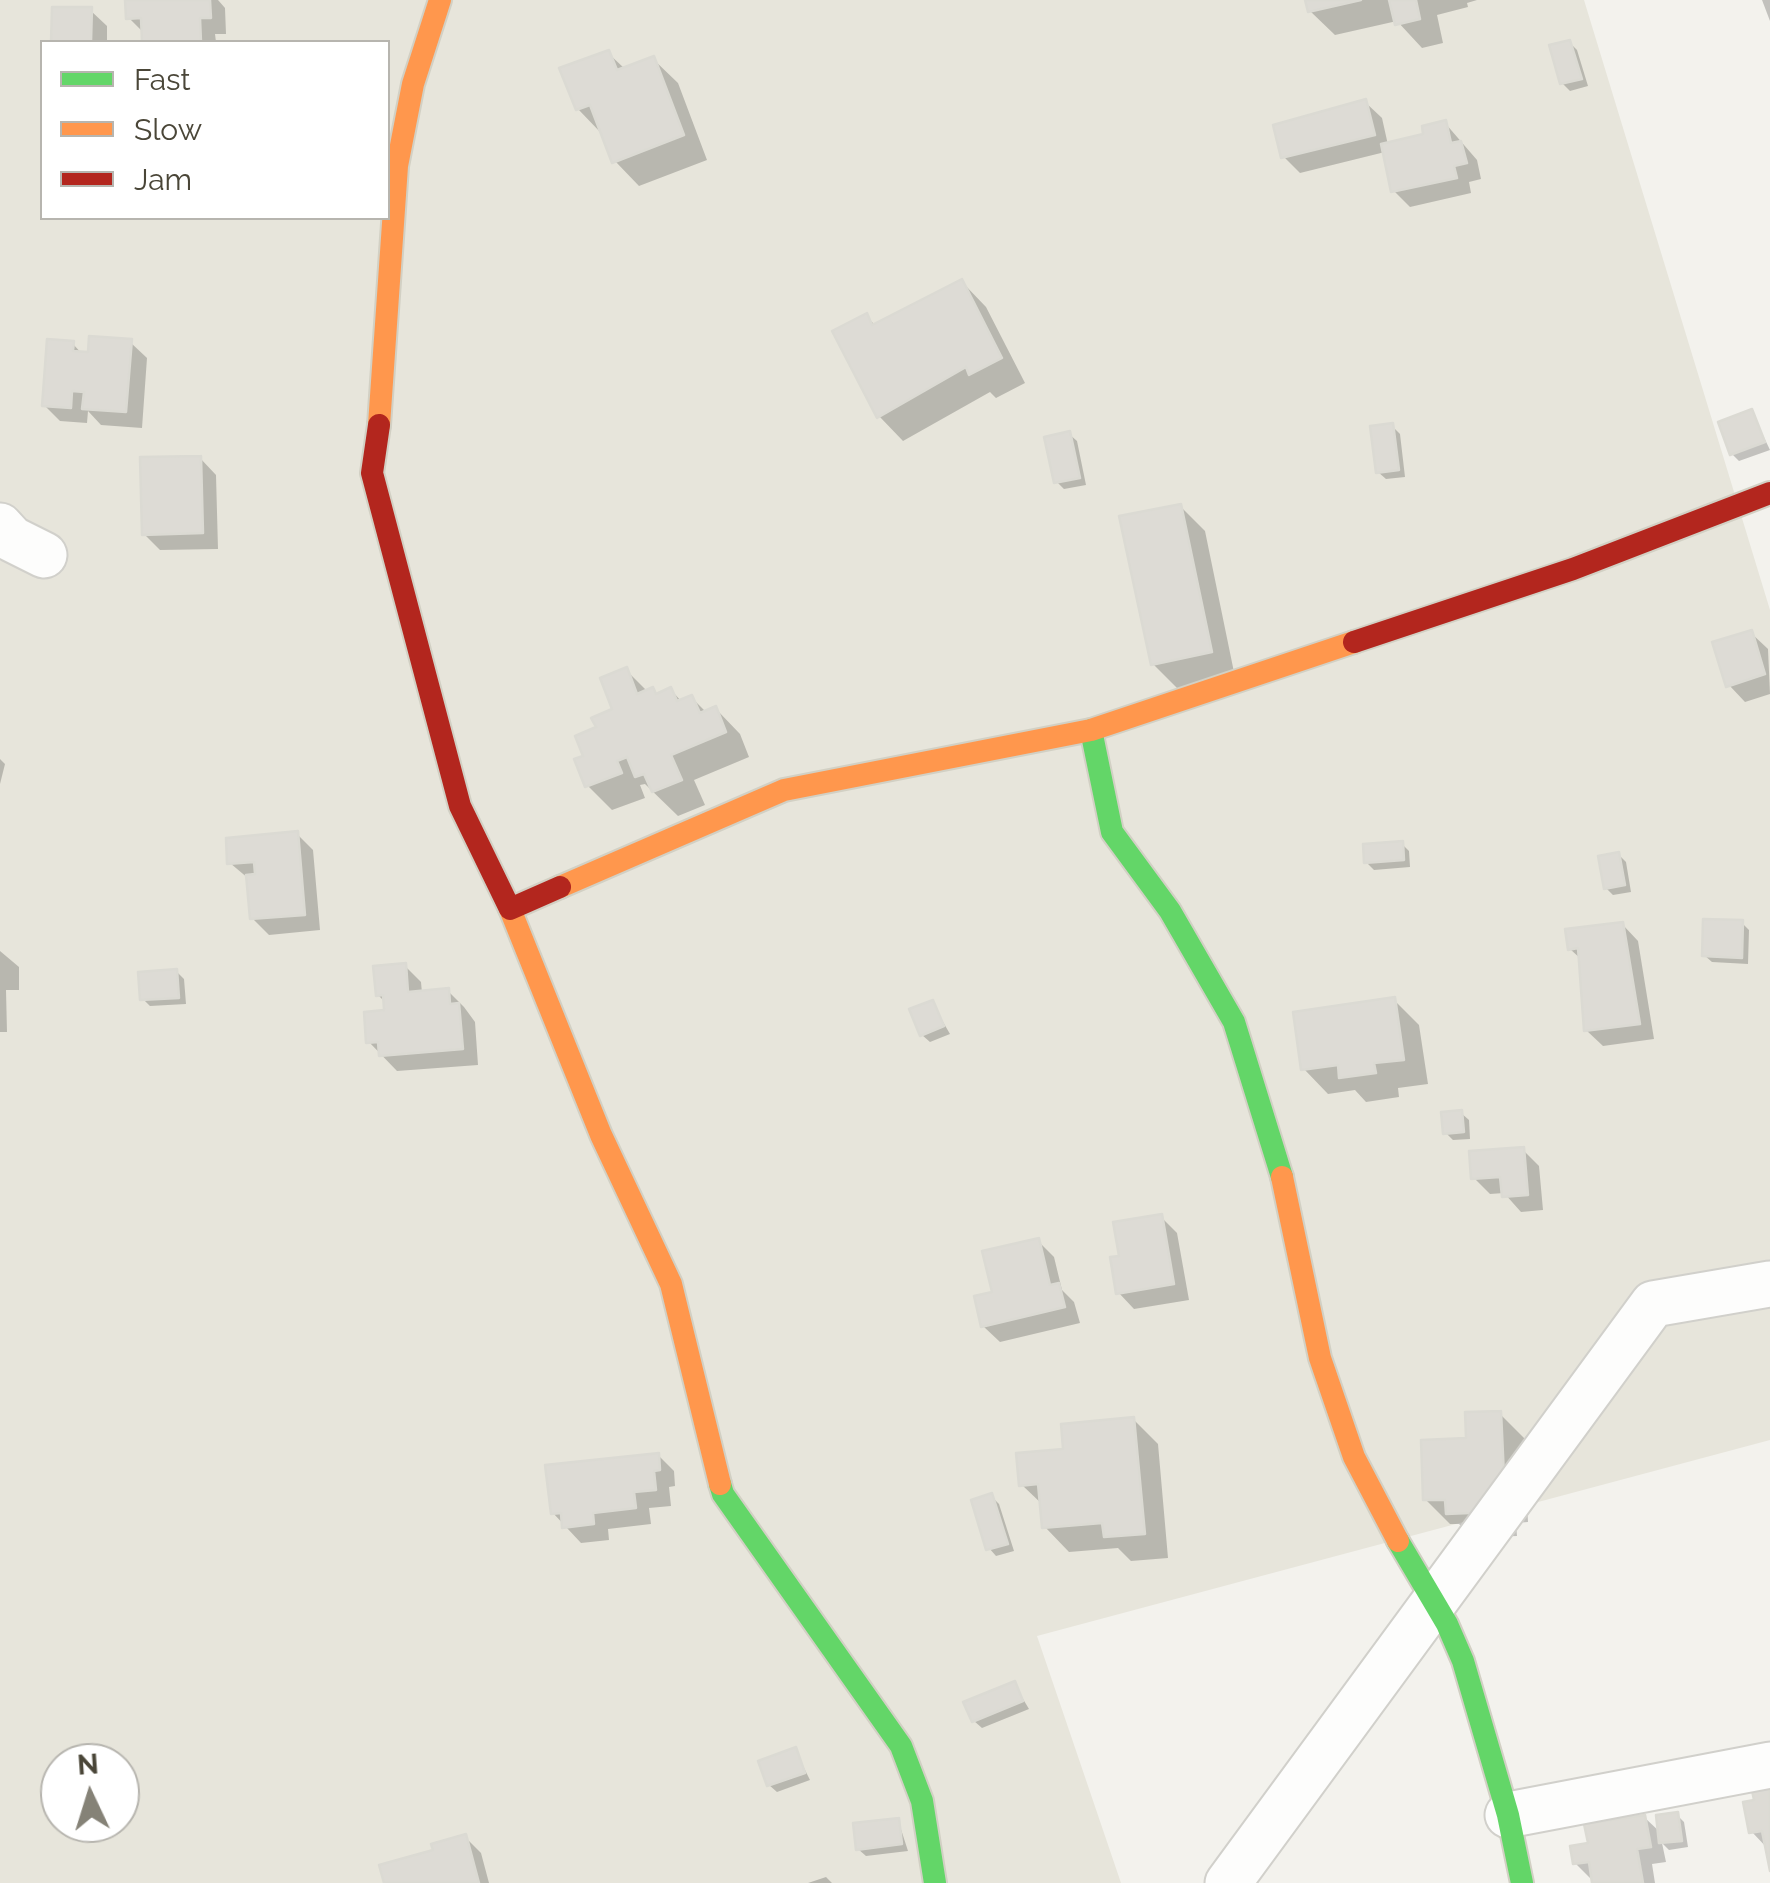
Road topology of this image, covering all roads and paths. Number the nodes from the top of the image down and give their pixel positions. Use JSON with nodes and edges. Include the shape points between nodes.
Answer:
{"nodes":[{"id":1,"x":440,"y":0,"type":"edge"},
{"id":2,"x":1770,"y":492,"type":"edge"},
{"id":3,"x":0,"y":526,"type":"edge"},
{"id":4,"x":44,"y":555,"type":"dead end"},
{"id":5,"x":1091,"y":730,"type":"junction"},
{"id":6,"x":510,"y":909,"type":"junction"},
{"id":7,"x":1770,"y":1284,"type":"edge"},
{"id":8,"x":1434,"y":1603,"type":"junction"},
{"id":9,"x":1770,"y":1766,"type":"edge"},
{"id":10,"x":1508,"y":1816,"type":"junction"},
{"id":11,"x":935,"y":1883,"type":"edge"},
{"id":12,"x":1228,"y":1883,"type":"edge"},
{"id":13,"x":1522,"y":1883,"type":"edge"}],
"edges":[{"from":1,"to":6,"type":"street","via":[[396,166],[384,392],[372,473],[460,806]]},
{"from":2,"to":5,"type":"street","via":[[1573,569]]},
{"from":3,"to":4,"type":"street"},
{"from":5,"to":6,"type":"street","via":[[784,790]]},
{"from":5,"to":8,"type":"street","via":[[1112,832],[1170,911],[1234,1022],[1275,1150],[1320,1358],[1354,1457]]},
{"from":6,"to":11,"type":"street","via":[[601,1135],[671,1284],[723,1494],[901,1746],[922,1801]]},
{"from":7,"to":8,"type":"street","via":[[1652,1304]]},
{"from":8,"to":10,"type":"street","via":[[1467,1674]]},
{"from":8,"to":12,"type":"street"},
{"from":9,"to":10,"type":"street"},
{"from":10,"to":13,"type":"street"}]}
